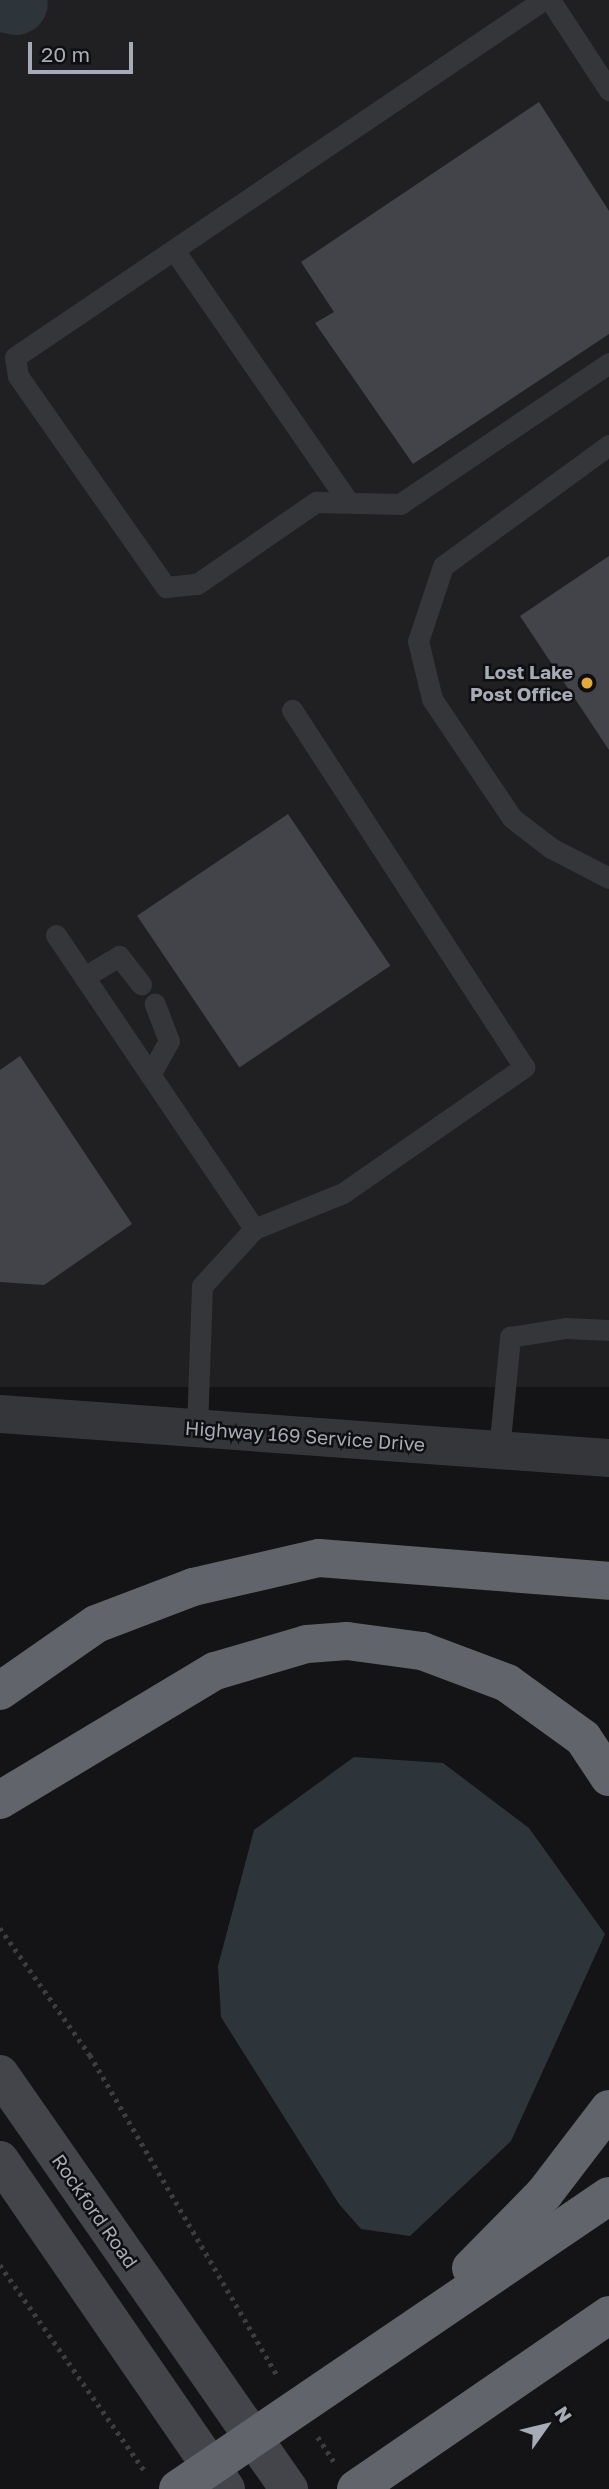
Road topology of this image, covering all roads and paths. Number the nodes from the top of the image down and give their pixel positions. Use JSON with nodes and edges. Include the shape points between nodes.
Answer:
{"nodes":[{"id":1,"x":543,"y":0,"type":"edge"},
{"id":2,"x":550,"y":0,"type":"edge"},
{"id":3,"x":609,"y":90,"type":"edge"},
{"id":4,"x":174,"y":250,"type":"junction"},
{"id":5,"x":609,"y":363,"type":"edge"},
{"id":6,"x":609,"y":445,"type":"edge"},
{"id":7,"x":347,"y":500,"type":"junction"},
{"id":8,"x":292,"y":710,"type":"dead end"},
{"id":9,"x":609,"y":878,"type":"edge"},
{"id":10,"x":56,"y":935,"type":"dead end"},
{"id":11,"x":84,"y":977,"type":"junction"},
{"id":12,"x":141,"y":984,"type":"dead end"},
{"id":13,"x":155,"y":1004,"type":"dead end"},
{"id":14,"x":150,"y":1075,"type":"junction"},
{"id":15,"x":254,"y":1229,"type":"junction"},
{"id":16,"x":609,"y":1330,"type":"edge"},
{"id":17,"x":0,"y":1414,"type":"edge"},
{"id":18,"x":197,"y":1428,"type":"junction"},
{"id":19,"x":499,"y":1450,"type":"junction"},
{"id":20,"x":609,"y":1458,"type":"edge"},
{"id":21,"x":609,"y":1581,"type":"edge"},
{"id":22,"x":0,"y":1691,"type":"edge"},
{"id":23,"x":609,"y":1777,"type":"edge"},
{"id":24,"x":0,"y":1800,"type":"edge"},
{"id":25,"x":0,"y":1928,"type":"edge"},
{"id":26,"x":0,"y":2074,"type":"edge"},
{"id":27,"x":609,"y":2109,"type":"edge"},
{"id":28,"x":0,"y":2160,"type":"edge"},
{"id":29,"x":609,"y":2196,"type":"edge"},
{"id":30,"x":0,"y":2265,"type":"edge"},
{"id":31,"x":439,"y":2307,"type":"junction"},
{"id":32,"x":609,"y":2315,"type":"edge"},
{"id":33,"x":240,"y":2320,"type":"dead end"},
{"id":34,"x":592,"y":2334,"type":"edge"},
{"id":35,"x":164,"y":2484,"type":"edge"},
{"id":36,"x":226,"y":2489,"type":"edge"},
{"id":37,"x":289,"y":2489,"type":"edge"},
{"id":38,"x":356,"y":2489,"type":"edge"}],
"edges":[{"from":1,"to":4,"type":"lane"},
{"from":2,"to":3,"type":"lane"},
{"from":4,"to":7,"type":"lane"},
{"from":4,"to":7,"type":"lane","via":[[15,357],[26,387],[166,587],[197,584],[316,502]]},
{"from":5,"to":7,"type":"lane","via":[[400,505]]},
{"from":6,"to":9,"type":"lane","via":[[443,566],[418,641],[432,699],[512,818],[551,848]]},
{"from":8,"to":15,"type":"lane","via":[[524,1067],[343,1194]]},
{"from":10,"to":11,"type":"lane"},
{"from":11,"to":12,"type":"lane","via":[[119,956]]},
{"from":11,"to":14,"type":"lane"},
{"from":13,"to":14,"type":"lane","via":[[169,1041]]},
{"from":14,"to":15,"type":"lane"},
{"from":15,"to":18,"type":"lane","via":[[202,1286]]},
{"from":16,"to":19,"type":"lane","via":[[566,1328],[510,1337]]},
{"from":17,"to":18,"type":"street","name":"Highway 169 Service Drive"},
{"from":18,"to":19,"type":"street","name":"Highway 169 Service Drive"},
{"from":19,"to":20,"type":"street","name":"Highway 169 Service Drive"},
{"from":21,"to":22,"type":"highway","via":[[319,1558],[193,1587],[96,1624]]},
{"from":23,"to":24,"type":"highway","via":[[583,1738],[507,1683],[422,1651],[347,1641],[307,1644],[215,1671]]},
{"from":25,"to":33,"type":"path","via":[[90,2055]]},
{"from":26,"to":37,"type":"main road","name":"Rockford Road"},
{"from":27,"to":31,"type":"highway","via":[[544,2194]]},
{"from":28,"to":36,"type":"main road"},
{"from":29,"to":31,"type":"highway"},
{"from":30,"to":35,"type":"path","via":[[99,2407]]},
{"from":31,"to":35,"type":"highway"},
{"from":32,"to":34,"type":"highway"},
{"from":34,"to":38,"type":"highway"}]}
